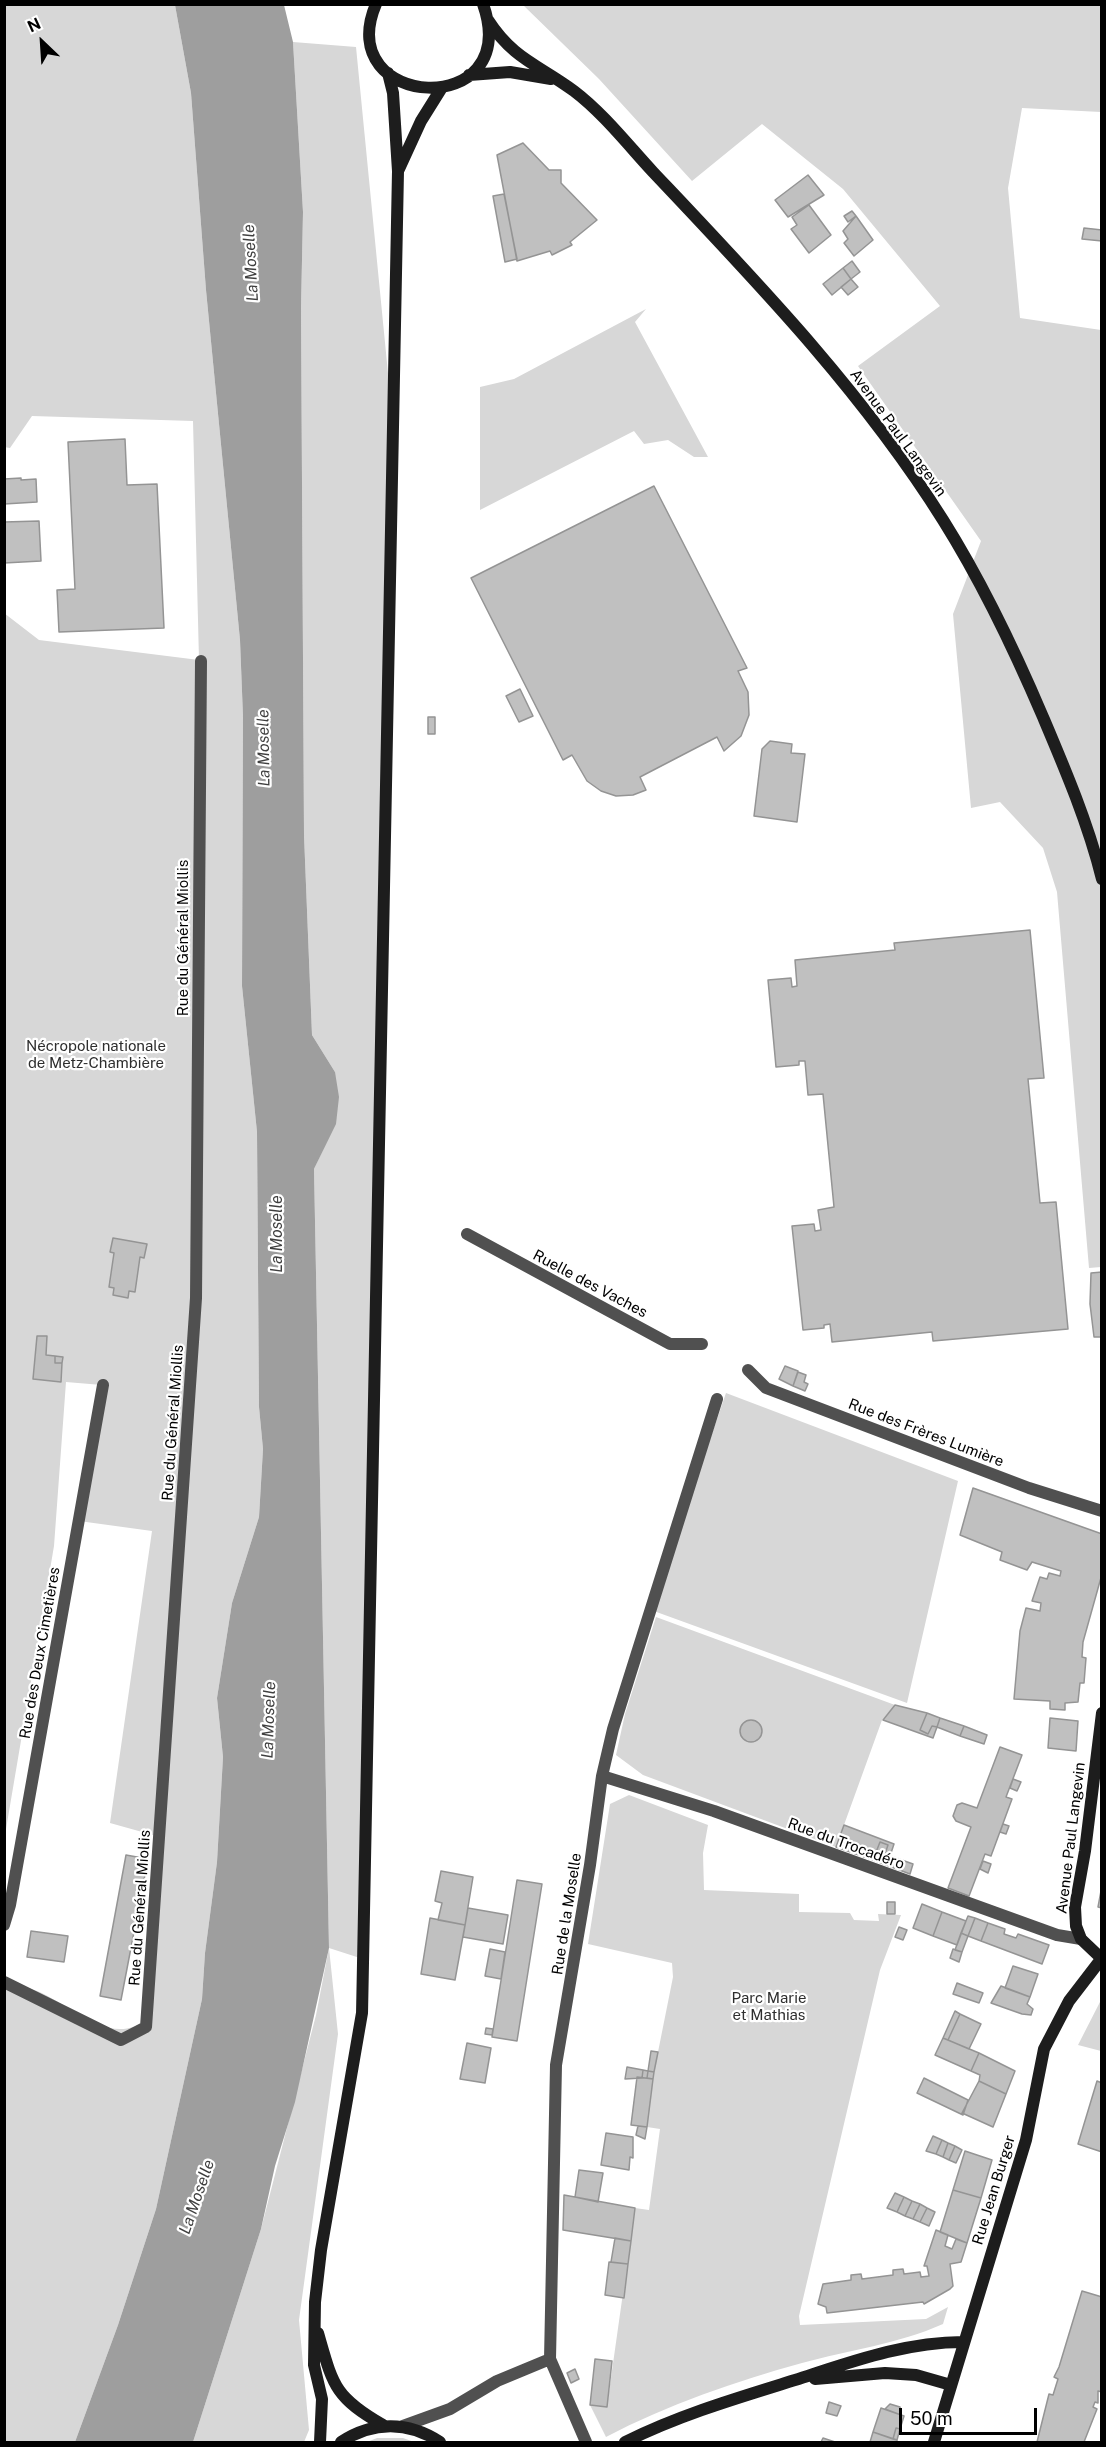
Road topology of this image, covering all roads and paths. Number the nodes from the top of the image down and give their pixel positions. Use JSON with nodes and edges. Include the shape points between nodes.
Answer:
{"nodes":[{"id":1,"x":376,"y":4,"type":"edge"},
{"id":2,"x":483,"y":4,"type":"edge"},
{"id":3,"x":488,"y":20,"type":"junction"},
{"id":4,"x":388,"y":73,"type":"junction"},
{"id":5,"x":469,"y":75,"type":"junction"},
{"id":6,"x":557,"y":80,"type":"junction"},
{"id":7,"x":441,"y":89,"type":"junction"},
{"id":8,"x":398,"y":171,"type":"junction"},
{"id":9,"x":201,"y":661,"type":"dead end"},
{"id":10,"x":1101,"y":879,"type":"edge"},
{"id":11,"x":466,"y":1234,"type":"dead end"},
{"id":12,"x":702,"y":1344,"type":"dead end"},
{"id":13,"x":748,"y":1370,"type":"dead end"},
{"id":14,"x":102,"y":1385,"type":"dead end"},
{"id":15,"x":717,"y":1399,"type":"dead end"},
{"id":16,"x":1101,"y":1511,"type":"edge"},
{"id":17,"x":1101,"y":1713,"type":"edge"},
{"id":18,"x":602,"y":1776,"type":"junction"},
{"id":19,"x":4,"y":1925,"type":"edge"},
{"id":20,"x":1081,"y":1939,"type":"junction"},
{"id":21,"x":1101,"y":1958,"type":"edge"},
{"id":22,"x":4,"y":1982,"type":"edge"},
{"id":23,"x":315,"y":2321,"type":"junction"},
{"id":24,"x":963,"y":2342,"type":"junction"},
{"id":25,"x":550,"y":2359,"type":"junction"},
{"id":26,"x":793,"y":2381,"type":"junction"},
{"id":27,"x":951,"y":2385,"type":"junction"},
{"id":28,"x":383,"y":2425,"type":"junction"},
{"id":29,"x":403,"y":2426,"type":"junction"},
{"id":30,"x":320,"y":2442,"type":"edge"},
{"id":31,"x":341,"y":2442,"type":"edge"},
{"id":32,"x":440,"y":2442,"type":"edge"},
{"id":33,"x":586,"y":2442,"type":"edge"},
{"id":34,"x":625,"y":2442,"type":"edge"},
{"id":35,"x":934,"y":2442,"type":"edge"}],
"edges":[{"from":1,"to":4,"type":"main road","via":[[371,23],[372,45]]},
{"from":2,"to":3,"type":"main road"},
{"from":3,"to":5,"type":"main road","via":[[486,50]]},
{"from":3,"to":6,"type":"main road","name":"Avenue Paul Langevin","via":[[517,55]]},
{"from":4,"to":7,"type":"main road","via":[[412,87]]},
{"from":4,"to":8,"type":"main road"},
{"from":5,"to":6,"type":"main road","name":"Avenue Paul Langevin","via":[[510,72]]},
{"from":5,"to":7,"type":"main road"},
{"from":6,"to":10,"type":"main road","name":"Avenue Paul Langevin","via":[[593,108],[786,315],[852,393],[913,476],[998,616],[1060,756]]},
{"from":7,"to":8,"type":"main road"},
{"from":8,"to":23,"type":"main road","via":[[362,2013],[321,2250]]},
{"from":9,"to":22,"type":"street","name":"Rue du Général Miollis","via":[[196,1298],[146,2027],[121,2040]]},
{"from":11,"to":12,"type":"street","name":"Ruelle des Vaches","via":[[670,1344]]},
{"from":13,"to":16,"type":"street","name":"Rue des Frères Lumière","via":[[766,1388],[1029,1488]]},
{"from":14,"to":19,"type":"street","name":"Rue des Deux Cimetières"},
{"from":15,"to":18,"type":"street","name":"Rue de la Moselle","via":[[619,1704]]},
{"from":17,"to":20,"type":"main road","name":"Avenue Paul Langevin","via":[[1075,1907]]},
{"from":18,"to":20,"type":"street","name":"Rue du Trocadéro","via":[[714,1811],[1057,1935]]},
{"from":18,"to":25,"type":"street","name":"Rue de la Moselle","via":[[556,2065]]},
{"from":20,"to":21,"type":"main road"},
{"from":21,"to":24,"type":"main road","name":"Rue Jean Burger","via":[[1070,2001],[1044,2049],[1026,2140]]},
{"from":23,"to":28,"type":"main road","via":[[333,2383],[355,2408]]},
{"from":23,"to":30,"type":"main road","via":[[314,2365],[322,2398]]},
{"from":24,"to":26,"type":"main road","via":[[879,2353]]},
{"from":24,"to":27,"type":"main road","name":"Rue Jean Burger"},
{"from":25,"to":29,"type":"street","via":[[497,2380],[450,2409]]},
{"from":25,"to":33,"type":"street","name":"Rue de la Moselle"},
{"from":26,"to":27,"type":"main road","via":[[885,2373],[916,2375]]},
{"from":26,"to":34,"type":"main road","via":[[701,2409]]},
{"from":27,"to":35,"type":"main road","name":"Rue Jean Burger"},
{"from":28,"to":29,"type":"main road"},
{"from":28,"to":31,"type":"main road","via":[[357,2432]]},
{"from":29,"to":32,"type":"main road"}]}
